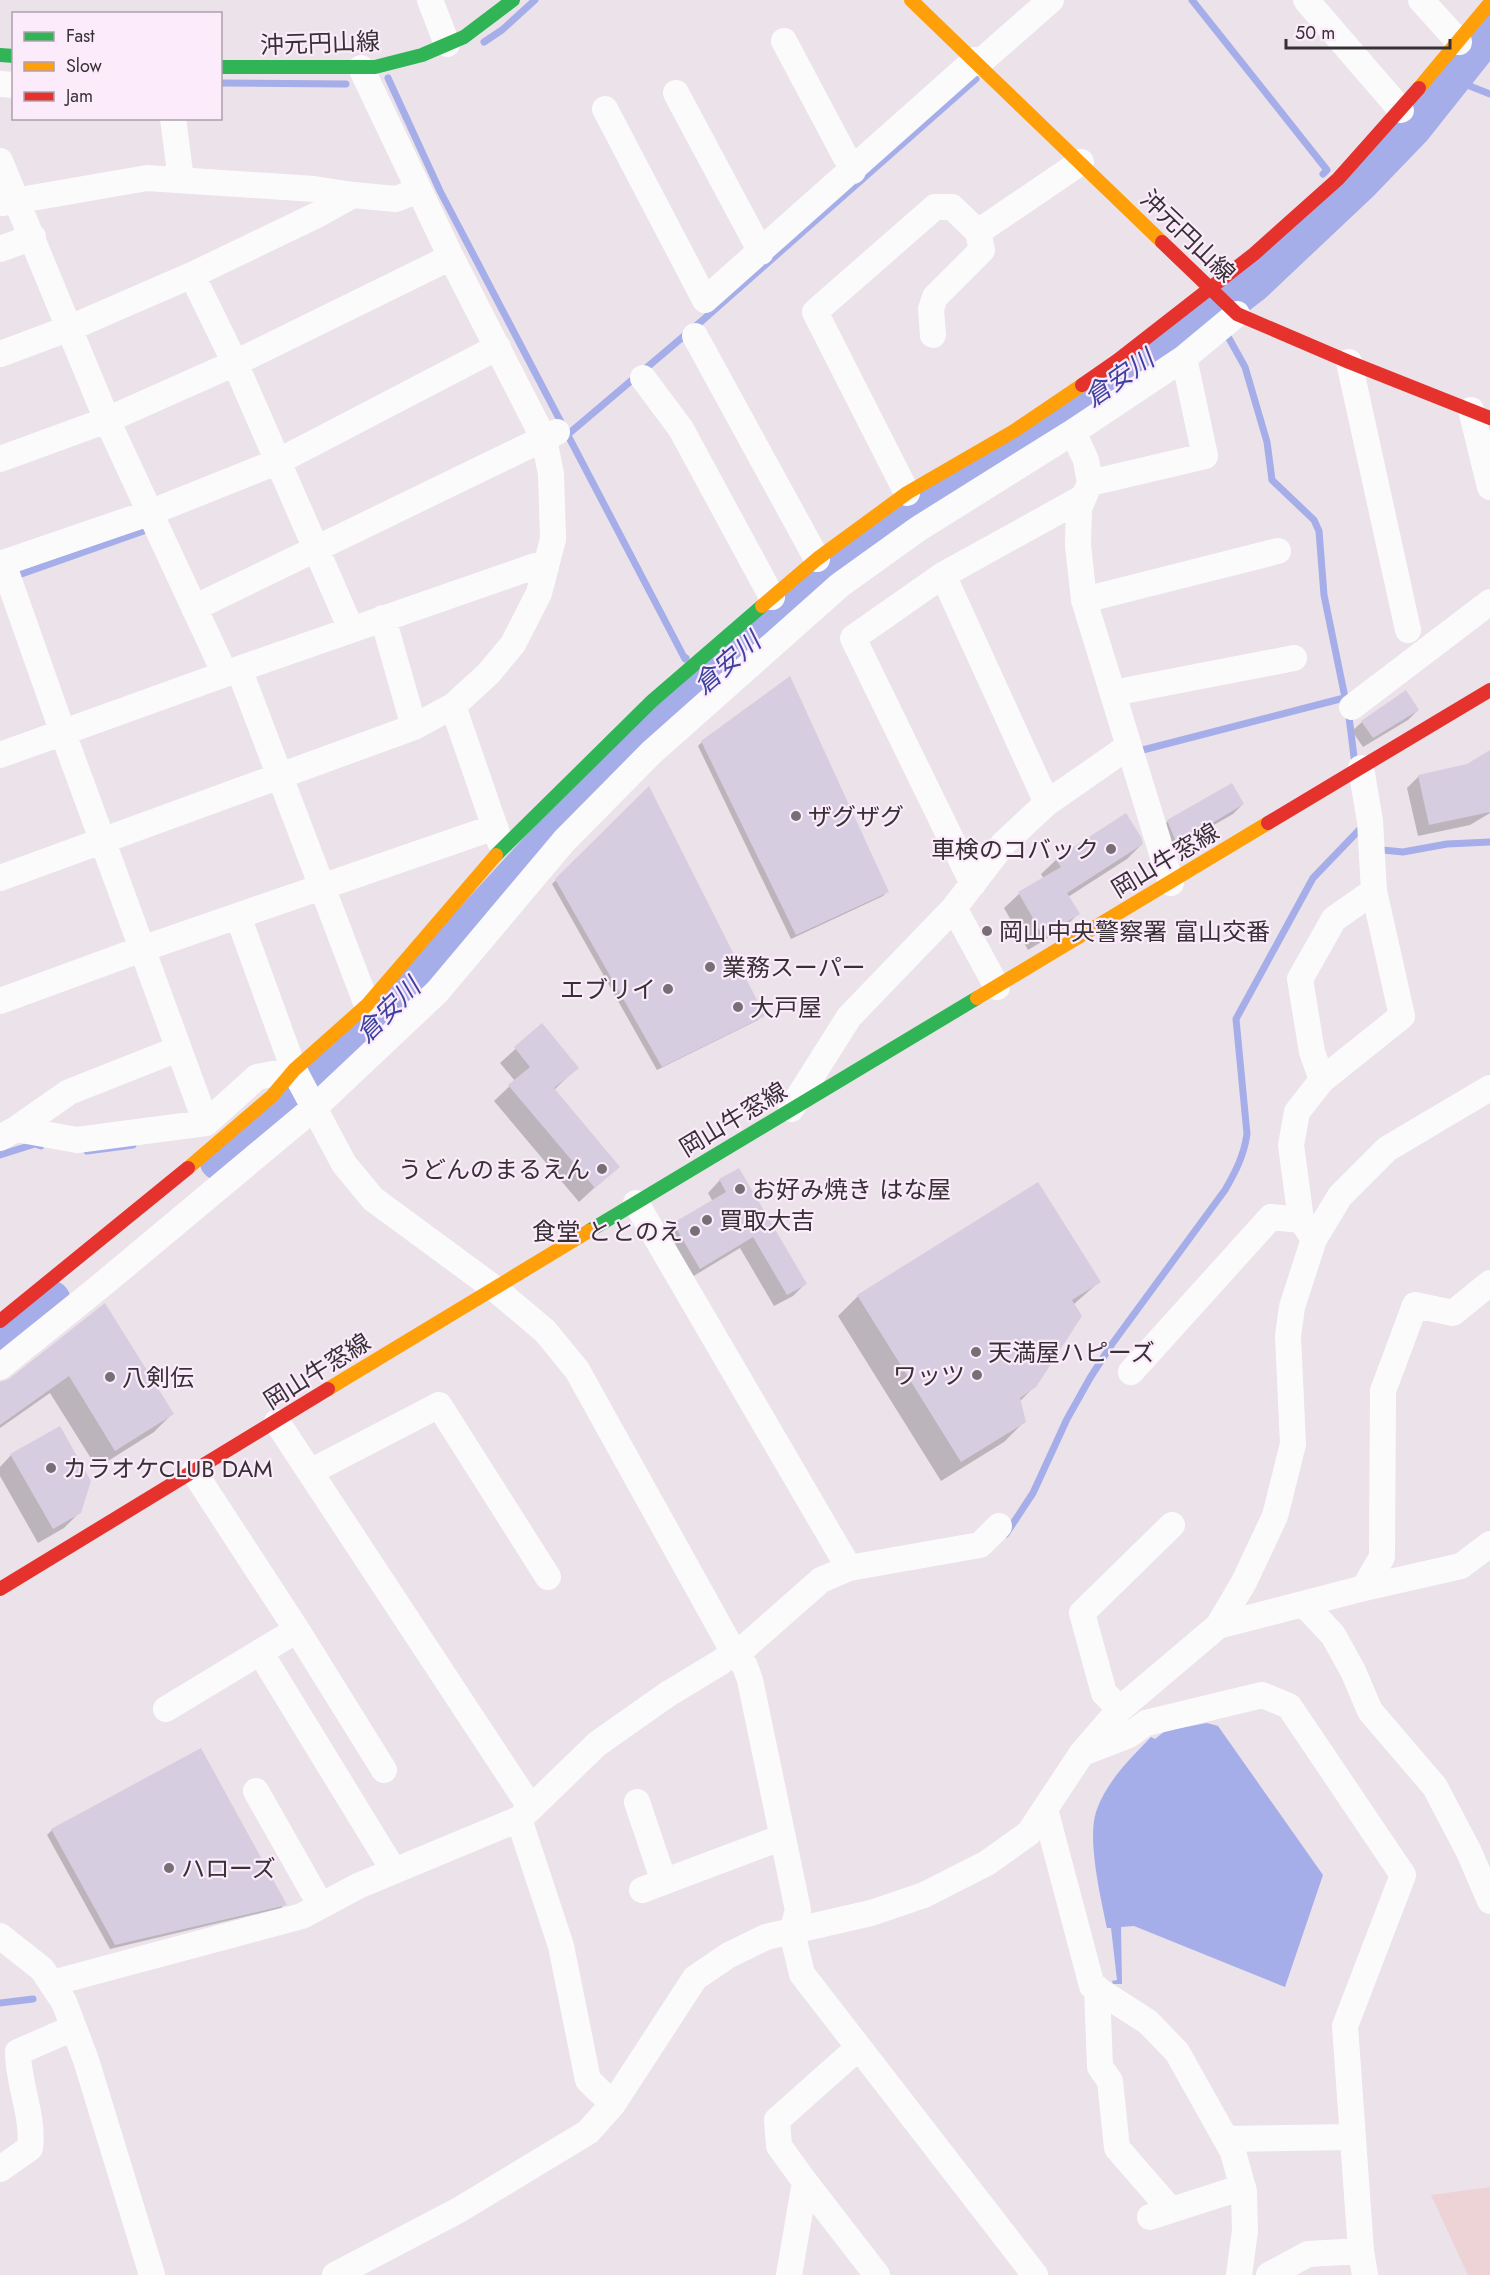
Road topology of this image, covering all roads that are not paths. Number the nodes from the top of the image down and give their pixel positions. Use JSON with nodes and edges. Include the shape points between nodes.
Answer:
{"nodes":[{"id":1,"x":430,"y":0,"type":"edge"},
{"id":2,"x":513,"y":0,"type":"edge"},
{"id":3,"x":911,"y":0,"type":"edge"},
{"id":4,"x":1306,"y":0,"type":"edge"},
{"id":5,"x":1421,"y":0,"type":"edge"},
{"id":6,"x":1048,"y":1,"type":"edge"},
{"id":7,"x":1490,"y":3,"type":"edge"},
{"id":8,"x":784,"y":41,"type":"dead end"},
{"id":9,"x":1459,"y":42,"type":"junction"},
{"id":10,"x":447,"y":44,"type":"junction"},
{"id":11,"x":977,"y":61,"type":"junction"},
{"id":12,"x":222,"y":68,"type":"edge"},
{"id":13,"x":361,"y":68,"type":"junction"},
{"id":14,"x":676,"y":93,"type":"dead end"},
{"id":15,"x":605,"y":109,"type":"dead end"},
{"id":16,"x":1401,"y":110,"type":"junction"},
{"id":17,"x":173,"y":120,"type":"edge"},
{"id":18,"x":0,"y":161,"type":"edge"},
{"id":19,"x":1081,"y":162,"type":"junction"},
{"id":20,"x":853,"y":171,"type":"junction"},
{"id":21,"x":181,"y":180,"type":"junction"},
{"id":22,"x":420,"y":190,"type":"junction"},
{"id":23,"x":353,"y":195,"type":"junction"},
{"id":24,"x":8,"y":202,"type":"edge"},
{"id":25,"x":978,"y":232,"type":"junction"},
{"id":26,"x":33,"y":237,"type":"junction"},
{"id":27,"x":0,"y":249,"type":"edge"},
{"id":28,"x":761,"y":252,"type":"junction"},
{"id":29,"x":451,"y":257,"type":"junction"},
{"id":30,"x":192,"y":275,"type":"junction"},
{"id":31,"x":1215,"y":293,"type":"junction"},
{"id":32,"x":1235,"y":312,"type":"junction"},
{"id":33,"x":70,"y":327,"type":"junction"},
{"id":34,"x":933,"y":335,"type":"dead end"},
{"id":35,"x":695,"y":336,"type":"dead end"},
{"id":36,"x":498,"y":347,"type":"junction"},
{"id":37,"x":0,"y":354,"type":"edge"},
{"id":38,"x":1185,"y":358,"type":"junction"},
{"id":39,"x":1349,"y":362,"type":"junction"},
{"id":40,"x":236,"y":363,"type":"junction"},
{"id":41,"x":643,"y":378,"type":"dead end"},
{"id":42,"x":1481,"y":414,"type":"edge"},
{"id":43,"x":107,"y":420,"type":"junction"},
{"id":44,"x":1073,"y":432,"type":"junction"},
{"id":45,"x":550,"y":435,"type":"junction"},
{"id":46,"x":0,"y":459,"type":"edge"},
{"id":47,"x":279,"y":461,"type":"junction"},
{"id":48,"x":903,"y":487,"type":"junction"},
{"id":49,"x":1490,"y":487,"type":"edge"},
{"id":50,"x":1087,"y":490,"type":"junction"},
{"id":51,"x":154,"y":522,"type":"junction"},
{"id":52,"x":1278,"y":551,"type":"dead end"},
{"id":53,"x":813,"y":553,"type":"junction"},
{"id":54,"x":320,"y":554,"type":"junction"},
{"id":55,"x":546,"y":567,"type":"junction"},
{"id":56,"x":5,"y":572,"type":"edge"},
{"id":57,"x":943,"y":575,"type":"junction"},
{"id":58,"x":769,"y":591,"type":"junction"},
{"id":59,"x":1084,"y":600,"type":"junction"},
{"id":60,"x":1490,"y":602,"type":"edge"},
{"id":61,"x":200,"y":605,"type":"junction"},
{"id":62,"x":383,"y":618,"type":"junction"},
{"id":63,"x":351,"y":629,"type":"junction"},
{"id":64,"x":1408,"y":630,"type":"dead end"},
{"id":65,"x":1294,"y":658,"type":"dead end"},
{"id":66,"x":232,"y":672,"type":"junction"},
{"id":67,"x":1490,"y":690,"type":"edge"},
{"id":68,"x":1113,"y":693,"type":"junction"},
{"id":69,"x":453,"y":706,"type":"junction"},
{"id":70,"x":1352,"y":707,"type":"dead end"},
{"id":71,"x":666,"y":716,"type":"junction"},
{"id":72,"x":414,"y":727,"type":"junction"},
{"id":73,"x":63,"y":734,"type":"junction"},
{"id":74,"x":1130,"y":751,"type":"junction"},
{"id":75,"x":0,"y":755,"type":"edge"},
{"id":76,"x":1361,"y":768,"type":"junction"},
{"id":77,"x":279,"y":778,"type":"junction"},
{"id":78,"x":1047,"y":803,"type":"junction"},
{"id":79,"x":499,"y":837,"type":"junction"},
{"id":80,"x":104,"y":841,"type":"junction"},
{"id":81,"x":0,"y":878,"type":"edge"},
{"id":82,"x":1171,"y":883,"type":"junction"},
{"id":83,"x":972,"y":884,"type":"junction"},
{"id":84,"x":321,"y":888,"type":"junction"},
{"id":85,"x":1374,"y":891,"type":"junction"},
{"id":86,"x":957,"y":913,"type":"junction"},
{"id":87,"x":238,"y":916,"type":"junction"},
{"id":88,"x":142,"y":949,"type":"junction"},
{"id":89,"x":997,"y":987,"type":"junction"},
{"id":90,"x":0,"y":1001,"type":"edge"},
{"id":91,"x":367,"y":1005,"type":"junction"},
{"id":92,"x":178,"y":1049,"type":"junction"},
{"id":93,"x":1322,"y":1080,"type":"junction"},
{"id":94,"x":1490,"y":1088,"type":"edge"},
{"id":95,"x":305,"y":1089,"type":"junction"},
{"id":96,"x":789,"y":1112,"type":"junction"},
{"id":97,"x":206,"y":1124,"type":"junction"},
{"id":98,"x":8,"y":1133,"type":"edge"},
{"id":99,"x":636,"y":1203,"type":"junction"},
{"id":100,"x":1308,"y":1229,"type":"junction"},
{"id":101,"x":1490,"y":1283,"type":"edge"},
{"id":102,"x":494,"y":1288,"type":"junction"},
{"id":103,"x":0,"y":1321,"type":"edge"},
{"id":104,"x":0,"y":1367,"type":"edge"},
{"id":105,"x":1131,"y":1372,"type":"dead end"},
{"id":106,"x":278,"y":1422,"type":"junction"},
{"id":107,"x":194,"y":1472,"type":"junction"},
{"id":108,"x":310,"y":1472,"type":"junction"},
{"id":109,"x":1172,"y":1525,"type":"dead end"},
{"id":110,"x":999,"y":1526,"type":"dead end"},
{"id":111,"x":1490,"y":1544,"type":"edge"},
{"id":112,"x":849,"y":1568,"type":"junction"},
{"id":113,"x":548,"y":1577,"type":"dead end"},
{"id":114,"x":1364,"y":1588,"type":"junction"},
{"id":115,"x":0,"y":1589,"type":"edge"},
{"id":116,"x":1304,"y":1604,"type":"junction"},
{"id":117,"x":1218,"y":1626,"type":"junction"},
{"id":118,"x":297,"y":1630,"type":"junction"},
{"id":119,"x":260,"y":1652,"type":"junction"},
{"id":120,"x":738,"y":1656,"type":"junction"},
{"id":121,"x":165,"y":1709,"type":"dead end"},
{"id":122,"x":1120,"y":1709,"type":"junction"},
{"id":123,"x":1082,"y":1753,"type":"junction"},
{"id":124,"x":384,"y":1770,"type":"dead end"},
{"id":125,"x":256,"y":1791,"type":"dead end"},
{"id":126,"x":637,"y":1802,"type":"dead end"},
{"id":127,"x":1045,"y":1809,"type":"junction"},
{"id":128,"x":523,"y":1821,"type":"junction"},
{"id":129,"x":783,"y":1837,"type":"junction"},
{"id":130,"x":394,"y":1871,"type":"junction"},
{"id":131,"x":1490,"y":1901,"type":"edge"},
{"id":132,"x":321,"y":1906,"type":"junction"},
{"id":133,"x":792,"y":1932,"type":"junction"},
{"id":134,"x":0,"y":1936,"type":"edge"},
{"id":135,"x":52,"y":1983,"type":"junction"},
{"id":136,"x":1097,"y":1988,"type":"junction"},
{"id":137,"x":74,"y":2028,"type":"junction"},
{"id":138,"x":858,"y":2049,"type":"junction"},
{"id":139,"x":9,"y":2053,"type":"edge"},
{"id":140,"x":613,"y":2104,"type":"junction"},
{"id":141,"x":1353,"y":2137,"type":"junction"},
{"id":142,"x":1226,"y":2139,"type":"junction"},
{"id":143,"x":0,"y":2169,"type":"edge"},
{"id":144,"x":805,"y":2182,"type":"junction"},
{"id":145,"x":1243,"y":2187,"type":"junction"},
{"id":146,"x":1363,"y":2263,"type":"edge"},
{"id":147,"x":152,"y":2275,"type":"edge"},
{"id":148,"x":335,"y":2275,"type":"edge"},
{"id":149,"x":789,"y":2275,"type":"edge"},
{"id":150,"x":878,"y":2275,"type":"edge"},
{"id":151,"x":1035,"y":2275,"type":"edge"},
{"id":152,"x":1239,"y":2275,"type":"edge"},
{"id":153,"x":1269,"y":2275,"type":"edge"}],
"edges":[{"from":1,"to":10,"type":"street"},
{"from":2,"to":10,"type":"main road","name":"沖元円山線","via":[[464,37]]},
{"from":3,"to":11,"type":"main road","name":"沖元円山線"},
{"from":4,"to":16,"type":"street"},
{"from":5,"to":9,"type":"street"},
{"from":6,"to":11,"type":"street"},
{"from":7,"to":9,"type":"main road"},
{"from":8,"to":20,"type":"street"},
{"from":9,"to":16,"type":"main road"},
{"from":10,"to":13,"type":"main road","name":"沖元円山線","via":[[422,55]]},
{"from":11,"to":19,"type":"main road","name":"沖元円山線"},
{"from":11,"to":20,"type":"street"},
{"from":12,"to":13,"type":"main road","name":"沖元円山線"},
{"from":13,"to":22,"type":"street"},
{"from":14,"to":28,"type":"street"},
{"from":15,"to":28,"type":"street","via":[[705,300]]},
{"from":16,"to":31,"type":"main road","via":[[1338,179]]},
{"from":17,"to":21,"type":"street"},
{"from":18,"to":24,"type":"street"},
{"from":19,"to":25,"type":"street"},
{"from":19,"to":31,"type":"main road","name":"沖元円山線"},
{"from":20,"to":28,"type":"street"},
{"from":21,"to":23,"type":"street"},
{"from":21,"to":24,"type":"street","via":[[147,178]]},
{"from":22,"to":23,"type":"street","via":[[396,199]]},
{"from":22,"to":29,"type":"street"},
{"from":23,"to":30,"type":"street"},
{"from":24,"to":26,"type":"street"},
{"from":25,"to":34,"type":"street","via":[[982,250],[935,297],[931,309]]},
{"from":25,"to":48,"type":"street","via":[[952,207],[935,207],[815,312]]},
{"from":26,"to":27,"type":"street"},
{"from":26,"to":33,"type":"street"},
{"from":29,"to":36,"type":"street"},
{"from":29,"to":40,"type":"street"},
{"from":30,"to":33,"type":"street"},
{"from":30,"to":40,"type":"street"},
{"from":31,"to":32,"type":"main road","name":"沖元円山線"},
{"from":31,"to":48,"type":"main road","via":[[1014,431]]},
{"from":32,"to":38,"type":"street"},
{"from":32,"to":39,"type":"main road","name":"沖元円山線"},
{"from":33,"to":37,"type":"street"},
{"from":33,"to":43,"type":"street"},
{"from":35,"to":53,"type":"street"},
{"from":36,"to":45,"type":"street"},
{"from":36,"to":47,"type":"street"},
{"from":38,"to":44,"type":"street"},
{"from":38,"to":50,"type":"street","via":[[1204,456]]},
{"from":39,"to":42,"type":"main road","name":"沖元円山線"},
{"from":39,"to":64,"type":"street"},
{"from":40,"to":43,"type":"street"},
{"from":40,"to":47,"type":"street"},
{"from":41,"to":58,"type":"street","via":[[681,429]]},
{"from":42,"to":49,"type":"street"},
{"from":43,"to":46,"type":"street"},
{"from":43,"to":51,"type":"street"},
{"from":44,"to":50,"type":"street","via":[[1086,460]]},
{"from":44,"to":71,"type":"street","via":[[918,529]]},
{"from":45,"to":54,"type":"street"},
{"from":45,"to":55,"type":"street","via":[[553,539]]},
{"from":47,"to":51,"type":"street"},
{"from":47,"to":54,"type":"street"},
{"from":48,"to":53,"type":"main road"},
{"from":50,"to":57,"type":"street"},
{"from":50,"to":59,"type":"street","via":[[1079,508],[1078,545]]},
{"from":51,"to":56,"type":"street"},
{"from":51,"to":61,"type":"street"},
{"from":52,"to":59,"type":"street"},
{"from":53,"to":58,"type":"main road"},
{"from":54,"to":61,"type":"street"},
{"from":54,"to":63,"type":"street"},
{"from":55,"to":62,"type":"street","via":[[535,566]]},
{"from":55,"to":69,"type":"street","via":[[539,593],[513,644]]},
{"from":56,"to":73,"type":"street"},
{"from":57,"to":78,"type":"street"},
{"from":57,"to":83,"type":"street","via":[[853,638]]},
{"from":58,"to":71,"type":"main road"},
{"from":59,"to":68,"type":"street"},
{"from":60,"to":70,"type":"street"},
{"from":61,"to":66,"type":"street"},
{"from":62,"to":63,"type":"street"},
{"from":62,"to":72,"type":"street"},
{"from":63,"to":66,"type":"street"},
{"from":65,"to":68,"type":"street"},
{"from":66,"to":73,"type":"street"},
{"from":66,"to":77,"type":"street"},
{"from":67,"to":76,"type":"main road","name":"岡山牛窓線"},
{"from":68,"to":74,"type":"street"},
{"from":69,"to":72,"type":"street"},
{"from":69,"to":79,"type":"street"},
{"from":71,"to":79,"type":"main road"},
{"from":71,"to":95,"type":"street","via":[[652,752],[564,841],[437,992]]},
{"from":72,"to":77,"type":"street"},
{"from":73,"to":75,"type":"street"},
{"from":73,"to":80,"type":"street"},
{"from":74,"to":78,"type":"street"},
{"from":74,"to":82,"type":"street"},
{"from":76,"to":82,"type":"main road","name":"岡山牛窓線"},
{"from":76,"to":85,"type":"street","via":[[1370,821]]},
{"from":77,"to":80,"type":"street"},
{"from":77,"to":84,"type":"street"},
{"from":78,"to":83,"type":"street","via":[[1004,843]]},
{"from":79,"to":84,"type":"street"},
{"from":79,"to":91,"type":"main road"},
{"from":80,"to":81,"type":"street"},
{"from":80,"to":88,"type":"street"},
{"from":82,"to":89,"type":"main road","name":"岡山牛窓線"},
{"from":83,"to":86,"type":"street"},
{"from":84,"to":87,"type":"street"},
{"from":84,"to":91,"type":"street"},
{"from":85,"to":93,"type":"street","via":[[1334,919],[1300,979],[1312,1052]]},
{"from":85,"to":93,"type":"street","via":[[1402,1016]]},
{"from":86,"to":89,"type":"street"},
{"from":86,"to":96,"type":"street","via":[[849,1017]]},
{"from":87,"to":88,"type":"street"},
{"from":87,"to":95,"type":"street"},
{"from":88,"to":90,"type":"street"},
{"from":88,"to":92,"type":"street"},
{"from":89,"to":96,"type":"main road","name":"岡山牛窓線"},
{"from":91,"to":95,"type":"main road"},
{"from":92,"to":97,"type":"street"},
{"from":92,"to":98,"type":"street","via":[[69,1092]]},
{"from":93,"to":100,"type":"street","via":[[1297,1112],[1291,1145]]},
{"from":94,"to":100,"type":"street","via":[[1387,1149]]},
{"from":95,"to":97,"type":"street","via":[[257,1077]]},
{"from":95,"to":102,"type":"street","via":[[344,1164],[373,1199]]},
{"from":95,"to":103,"type":"main road","via":[[272,1096]]},
{"from":95,"to":104,"type":"street","via":[[103,1284]]},
{"from":96,"to":99,"type":"main road","name":"岡山牛窓線"},
{"from":97,"to":98,"type":"street","via":[[77,1140]]},
{"from":99,"to":102,"type":"main road","name":"岡山牛窓線"},
{"from":99,"to":112,"type":"street"},
{"from":100,"to":105,"type":"street","via":[[1271,1217]]},
{"from":100,"to":117,"type":"street","via":[[1288,1336],[1293,1444],[1275,1516]]},
{"from":101,"to":114,"type":"street","via":[[1453,1313],[1415,1305],[1383,1391],[1382,1557]]},
{"from":102,"to":106,"type":"main road","name":"岡山牛窓線"},
{"from":102,"to":120,"type":"street","via":[[545,1331],[576,1370]]},
{"from":106,"to":107,"type":"main road","name":"岡山牛窓線"},
{"from":106,"to":108,"type":"street"},
{"from":107,"to":115,"type":"main road","name":"岡山牛窓線"},
{"from":107,"to":118,"type":"street"},
{"from":108,"to":113,"type":"street","via":[[439,1405]]},
{"from":108,"to":128,"type":"street"},
{"from":109,"to":122,"type":"street","via":[[1082,1613],[1104,1693]]},
{"from":110,"to":112,"type":"street","via":[[980,1545]]},
{"from":111,"to":114,"type":"street","via":[[1461,1566]]},
{"from":112,"to":120,"type":"street","via":[[821,1580]]},
{"from":114,"to":116,"type":"street"},
{"from":116,"to":117,"type":"street"},
{"from":116,"to":131,"type":"street","via":[[1333,1635],[1370,1711],[1435,1788]]},
{"from":117,"to":122,"type":"street"},
{"from":118,"to":119,"type":"street"},
{"from":118,"to":124,"type":"street"},
{"from":119,"to":121,"type":"street"},
{"from":119,"to":130,"type":"street"},
{"from":120,"to":128,"type":"street","via":[[668,1694],[597,1744]]},
{"from":120,"to":129,"type":"street","via":[[750,1680]]},
{"from":122,"to":123,"type":"street"},
{"from":123,"to":127,"type":"street"},
{"from":123,"to":141,"type":"street","via":[[1129,1735],[1146,1722],[1262,1695],[1289,1706],[1403,1875],[1345,2026]]},
{"from":125,"to":132,"type":"street"},
{"from":126,"to":129,"type":"street","via":[[653,1886]]},
{"from":127,"to":133,"type":"street","via":[[1029,1833],[987,1863],[924,1895],[871,1913]]},
{"from":127,"to":136,"type":"street","via":[[1092,1986]]},
{"from":128,"to":130,"type":"street"},
{"from":128,"to":140,"type":"street","via":[[561,1946],[588,2080]]},
{"from":129,"to":133,"type":"street","via":[[798,1910]]},
{"from":130,"to":132,"type":"street"},
{"from":132,"to":135,"type":"street","via":[[269,1926]]},
{"from":133,"to":138,"type":"street","via":[[802,1974]]},
{"from":133,"to":140,"type":"street","via":[[747,1946],[695,1978]]},
{"from":134,"to":135,"type":"street","via":[[42,1969]]},
{"from":135,"to":137,"type":"street"},
{"from":136,"to":142,"type":"street","via":[[1148,2022],[1177,2052]]},
{"from":136,"to":145,"type":"street","via":[[1100,2067],[1110,2081],[1117,2148],[1160,2213]]},
{"from":137,"to":139,"type":"street"},
{"from":137,"to":147,"type":"street"},
{"from":138,"to":144,"type":"street","via":[[777,2120],[779,2146]]},
{"from":138,"to":151,"type":"street"},
{"from":139,"to":143,"type":"street","via":[[18,2069],[32,2133],[30,2148]]},
{"from":140,"to":148,"type":"street","via":[[588,2132],[541,2162]]},
{"from":141,"to":142,"type":"street"},
{"from":141,"to":146,"type":"street"},
{"from":142,"to":145,"type":"street"},
{"from":144,"to":149,"type":"street"},
{"from":144,"to":150,"type":"street"},
{"from":145,"to":152,"type":"street","via":[[1245,2231]]},
{"from":146,"to":153,"type":"street","via":[[1308,2254]]}]}
